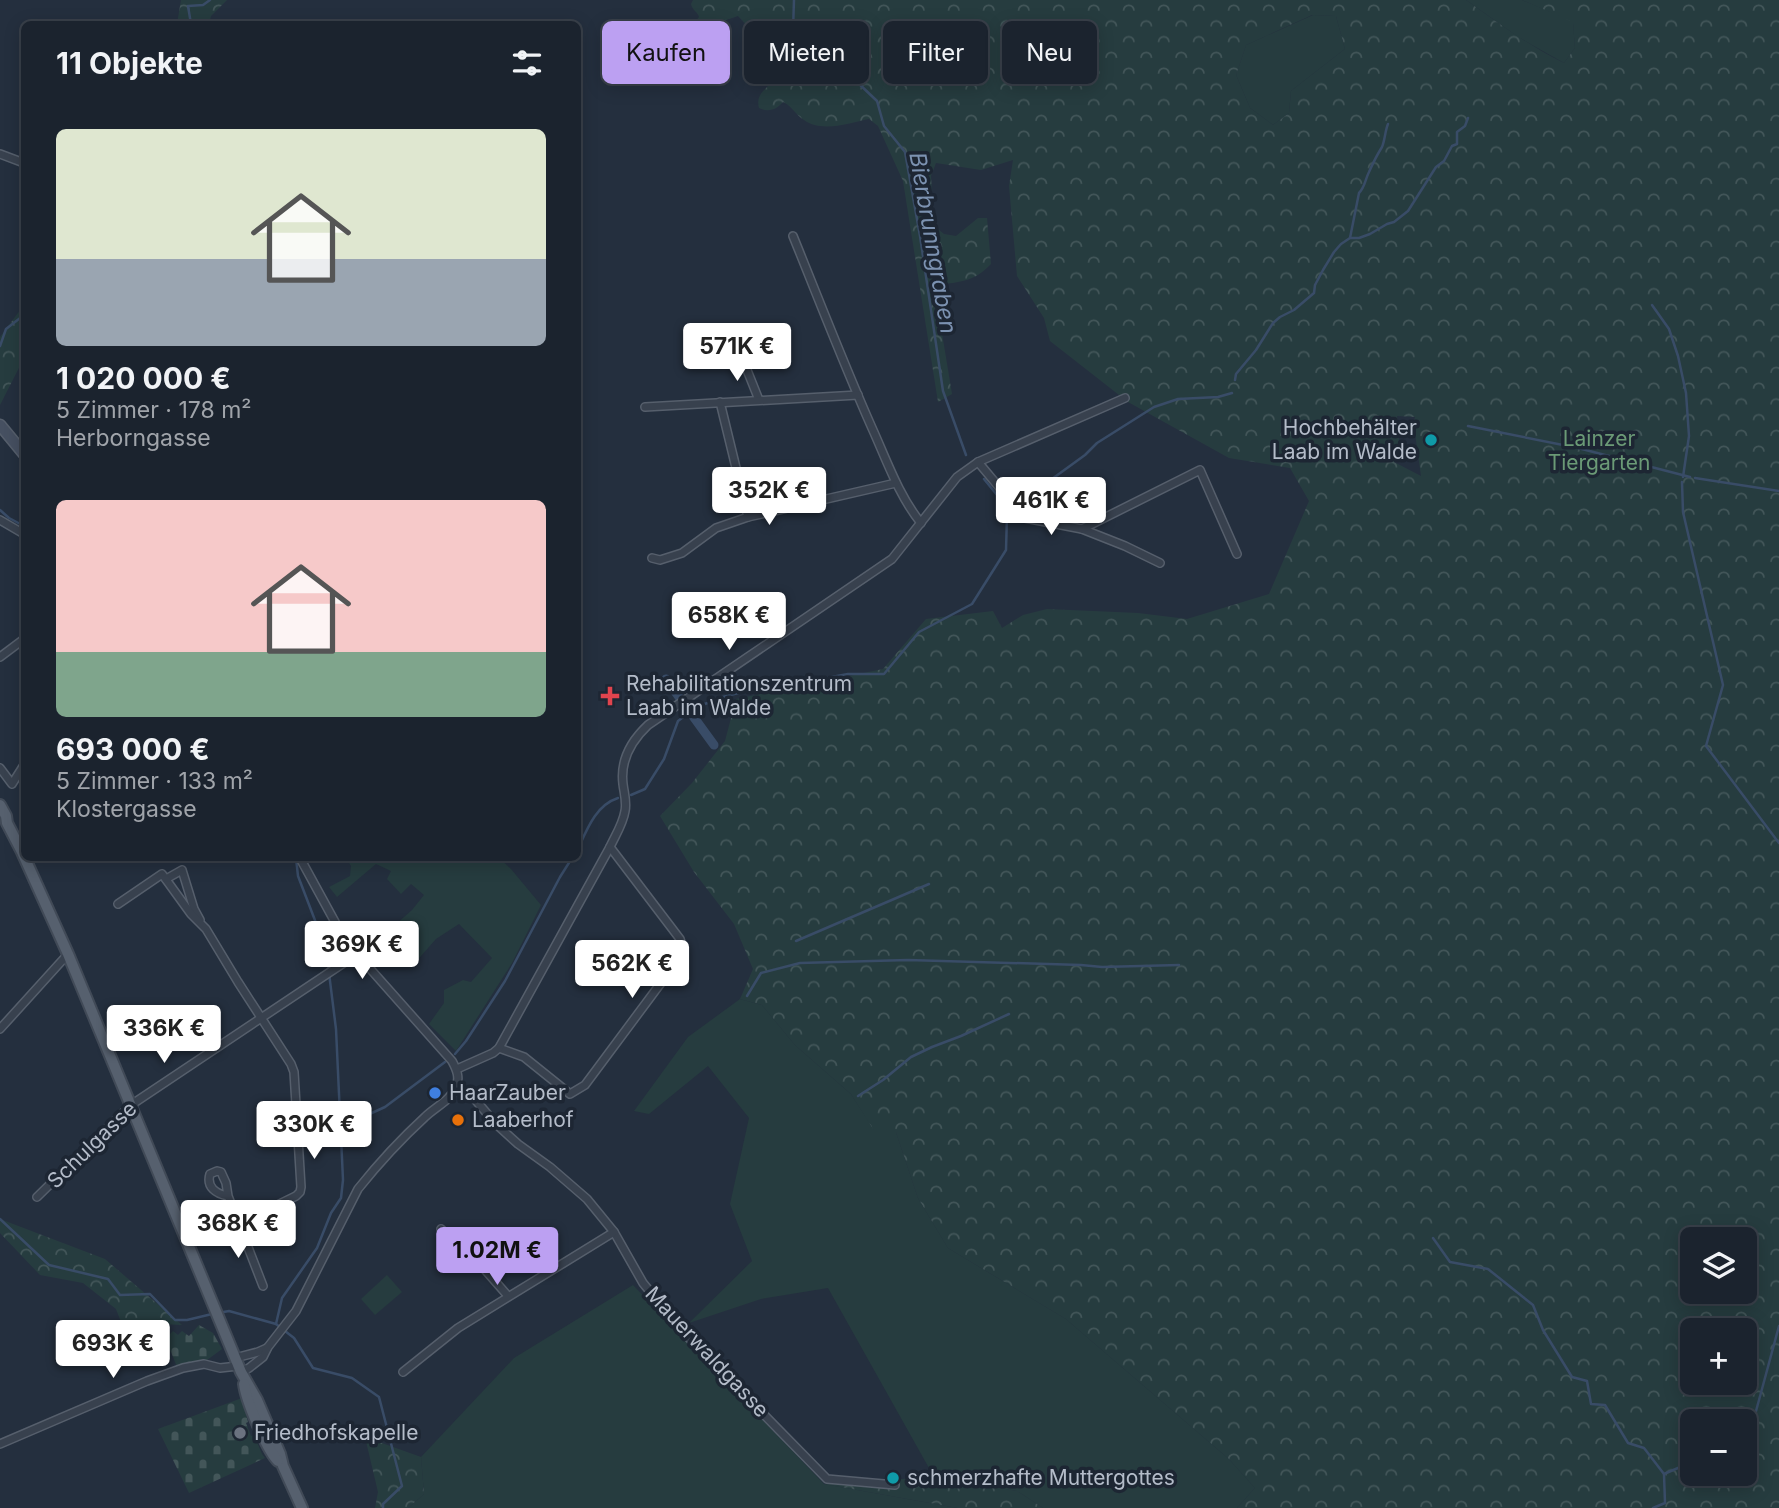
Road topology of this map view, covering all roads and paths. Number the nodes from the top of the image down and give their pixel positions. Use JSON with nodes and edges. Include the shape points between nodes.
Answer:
{"nodes":[{"id":1,"x":0,"y":153,"type":"edge"},
{"id":2,"x":21,"y":162,"type":"edge"},
{"id":3,"x":793,"y":236,"type":"dead end"},
{"id":4,"x":741,"y":355,"type":"dead end"},
{"id":5,"x":858,"y":395,"type":"junction"},
{"id":6,"x":1125,"y":398,"type":"dead end"},
{"id":7,"x":760,"y":400,"type":"junction"},
{"id":8,"x":720,"y":402,"type":"junction"},
{"id":9,"x":645,"y":407,"type":"dead end"},
{"id":10,"x":0,"y":425,"type":"edge"},
{"id":11,"x":21,"y":448,"type":"edge"},
{"id":12,"x":978,"y":463,"type":"junction"},
{"id":13,"x":896,"y":483,"type":"junction"},
{"id":14,"x":748,"y":517,"type":"junction"},
{"id":15,"x":0,"y":520,"type":"edge"},
{"id":16,"x":921,"y":523,"type":"junction"},
{"id":17,"x":1082,"y":528,"type":"junction"},
{"id":18,"x":21,"y":532,"type":"edge"},
{"id":19,"x":1237,"y":554,"type":"dead end"},
{"id":20,"x":652,"y":558,"type":"dead end"},
{"id":21,"x":1160,"y":563,"type":"dead end"},
{"id":22,"x":21,"y":641,"type":"edge"},
{"id":23,"x":0,"y":657,"type":"edge"},
{"id":24,"x":0,"y":768,"type":"edge"},
{"id":25,"x":21,"y":770,"type":"edge"},
{"id":26,"x":0,"y":805,"type":"edge"},
{"id":27,"x":3,"y":822,"type":"edge"},
{"id":28,"x":610,"y":847,"type":"junction"},
{"id":29,"x":21,"y":848,"type":"edge"},
{"id":30,"x":27,"y":861,"type":"edge"},
{"id":31,"x":303,"y":861,"type":"edge"},
{"id":32,"x":166,"y":880,"type":"junction"},
{"id":33,"x":118,"y":904,"type":"dead end"},
{"id":34,"x":206,"y":929,"type":"junction"},
{"id":35,"x":68,"y":954,"type":"junction"},
{"id":36,"x":357,"y":954,"type":"junction"},
{"id":37,"x":261,"y":1019,"type":"junction"},
{"id":38,"x":0,"y":1029,"type":"edge"},
{"id":39,"x":499,"y":1048,"type":"junction"},
{"id":40,"x":457,"y":1069,"type":"junction"},
{"id":41,"x":457,"y":1085,"type":"junction"},
{"id":42,"x":131,"y":1104,"type":"junction"},
{"id":43,"x":228,"y":1196,"type":"dead end"},
{"id":44,"x":37,"y":1198,"type":"dead end"},
{"id":45,"x":239,"y":1224,"type":"junction"},
{"id":46,"x":442,"y":1229,"type":"dead end"},
{"id":47,"x":614,"y":1232,"type":"junction"},
{"id":48,"x":263,"y":1286,"type":"dead end"},
{"id":49,"x":508,"y":1296,"type":"junction"},
{"id":50,"x":268,"y":1347,"type":"junction"},
{"id":51,"x":239,"y":1369,"type":"junction"},
{"id":52,"x":404,"y":1372,"type":"dead end"},
{"id":53,"x":0,"y":1444,"type":"edge"},
{"id":54,"x":895,"y":1485,"type":"dead end"},
{"id":55,"x":302,"y":1508,"type":"edge"}],
"edges":[{"from":1,"to":2,"type":"street"},
{"from":3,"to":5,"type":"street"},
{"from":4,"to":7,"type":"street"},
{"from":5,"to":7,"type":"street"},
{"from":5,"to":13,"type":"street"},
{"from":6,"to":12,"type":"street"},
{"from":7,"to":8,"type":"street"},
{"from":8,"to":9,"type":"street"},
{"from":8,"to":14,"type":"street"},
{"from":10,"to":11,"type":"street"},
{"from":12,"to":16,"type":"street","via":[[957,477]]},
{"from":12,"to":17,"type":"street","via":[[1025,518]]},
{"from":13,"to":14,"type":"street"},
{"from":13,"to":16,"type":"street"},
{"from":14,"to":20,"type":"street","via":[[716,528],[682,553],[660,561]]},
{"from":15,"to":18,"type":"street"},
{"from":16,"to":28,"type":"street","via":[[891,559],[636,736],[622,780],[625,810]]},
{"from":17,"to":19,"type":"street","via":[[1200,470]]},
{"from":17,"to":21,"type":"street"},
{"from":22,"to":23,"type":"street"},
{"from":24,"to":25,"type":"street","via":[[12,784]]},
{"from":26,"to":27,"type":"main road","via":[[6,816]]},
{"from":27,"to":29,"type":"main road"},
{"from":28,"to":39,"type":"street"},
{"from":28,"to":39,"type":"street","via":[[680,939],[684,952],[585,1085],[570,1094],[524,1057]]},
{"from":30,"to":35,"type":"main road"},
{"from":31,"to":36,"type":"street"},
{"from":32,"to":33,"type":"street","via":[[162,874]]},
{"from":32,"to":34,"type":"street"},
{"from":32,"to":34,"type":"street","via":[[183,870],[194,909]]},
{"from":34,"to":37,"type":"street"},
{"from":35,"to":38,"type":"street"},
{"from":35,"to":42,"type":"main road"},
{"from":36,"to":37,"type":"street","name":"Schulgasse"},
{"from":36,"to":40,"type":"street"},
{"from":37,"to":42,"type":"street","name":"Schulgasse"},
{"from":37,"to":45,"type":"street","via":[[294,1072],[301,1187],[296,1196]]},
{"from":39,"to":40,"type":"street"},
{"from":40,"to":41,"type":"street"},
{"from":41,"to":47,"type":"street","name":"Mauerwaldgasse","via":[[518,1144],[587,1199]]},
{"from":41,"to":50,"type":"street","via":[[358,1189],[296,1311]]},
{"from":42,"to":44,"type":"street","name":"Schulgasse"},
{"from":42,"to":51,"type":"main road"},
{"from":43,"to":45,"type":"street"},
{"from":45,"to":48,"type":"street"},
{"from":46,"to":49,"type":"street"},
{"from":47,"to":49,"type":"street"},
{"from":47,"to":54,"type":"street","name":"Mauerwaldgasse","via":[[643,1283],[684,1333],[827,1479]]},
{"from":49,"to":52,"type":"street","via":[[458,1328]]},
{"from":50,"to":51,"type":"street"},
{"from":50,"to":51,"type":"street","via":[[249,1368]]},
{"from":51,"to":53,"type":"street","via":[[204,1364],[183,1368]]},
{"from":51,"to":55,"type":"main road","via":[[261,1430]]}]}
